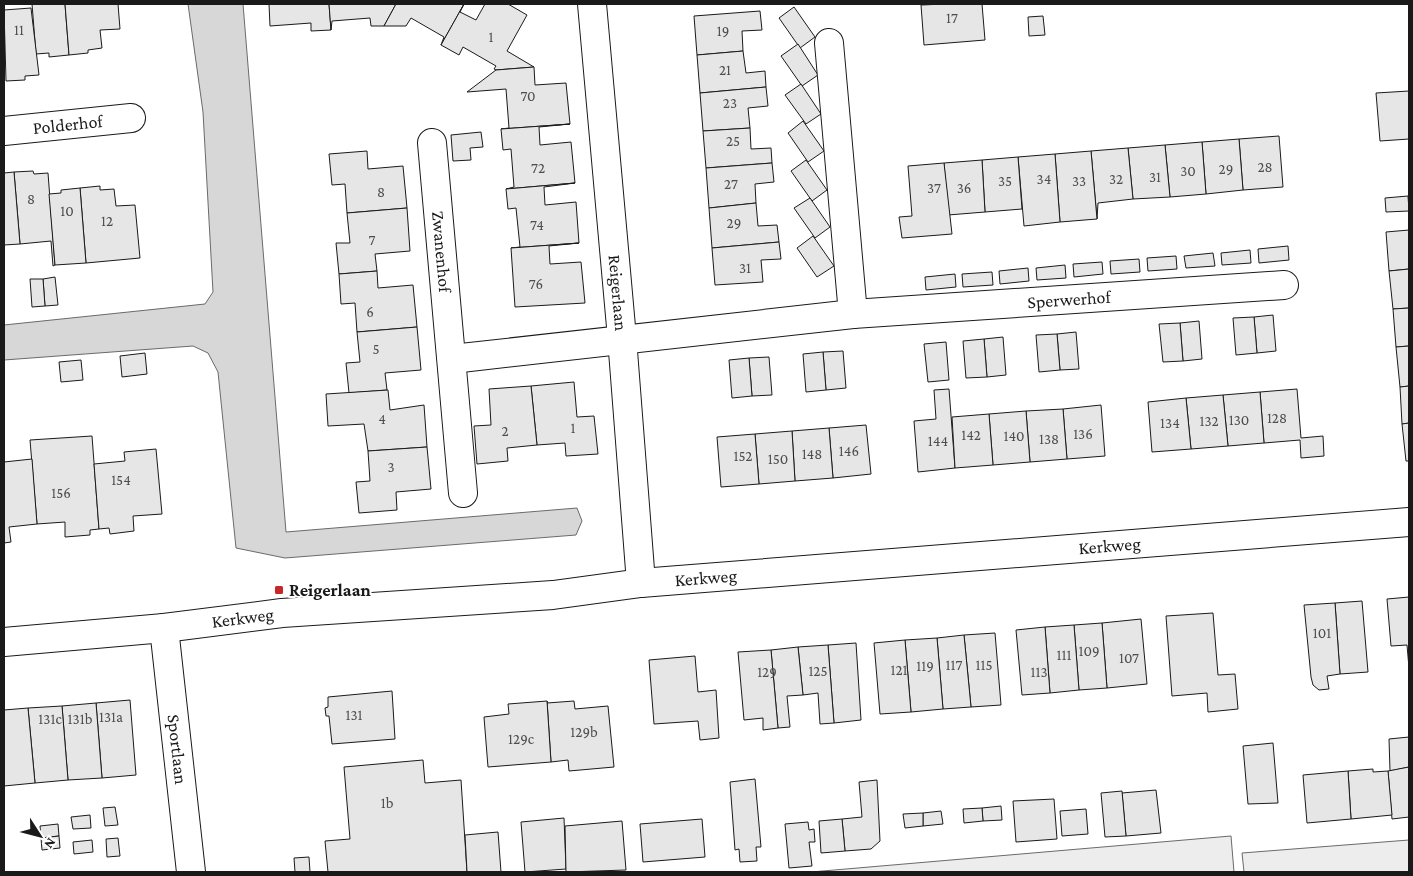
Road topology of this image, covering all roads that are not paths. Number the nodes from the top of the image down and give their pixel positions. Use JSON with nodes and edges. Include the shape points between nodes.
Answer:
{"nodes":[{"id":1,"x":592,"y":4,"type":"edge"},
{"id":2,"x":829,"y":43,"type":"dead end"},
{"id":3,"x":131,"y":118,"type":"dead end"},
{"id":4,"x":4,"y":131,"type":"edge"},
{"id":5,"x":432,"y":143,"type":"dead end"},
{"id":6,"x":1284,"y":285,"type":"dead end"},
{"id":7,"x":853,"y":314,"type":"junction"},
{"id":8,"x":622,"y":338,"type":"junction"},
{"id":9,"x":452,"y":359,"type":"junction"},
{"id":10,"x":463,"y":493,"type":"dead end"},
{"id":11,"x":1409,"y":522,"type":"edge"},
{"id":12,"x":641,"y":583,"type":"junction"},
{"id":13,"x":164,"y":628,"type":"junction"},
{"id":14,"x":4,"y":642,"type":"edge"},
{"id":15,"x":191,"y":872,"type":"edge"}],
"edges":[{"from":1,"to":8,"type":"street","name":"Reigerlaan"},
{"from":2,"to":7,"type":"street"},
{"from":3,"to":4,"type":"street","name":"Polderhof"},
{"from":5,"to":9,"type":"street","name":"Zwanenhof"},
{"from":6,"to":7,"type":"street","name":"Sperwerhof"},
{"from":7,"to":8,"type":"street","name":"Sperwerhof"},
{"from":8,"to":9,"type":"street"},
{"from":8,"to":12,"type":"street","name":"Reigerlaan"},
{"from":9,"to":10,"type":"street","name":"Zwanenhof"},
{"from":11,"to":12,"type":"street","name":"Kerkweg"},
{"from":12,"to":13,"type":"street","name":"Kerkweg","via":[[553,594],[282,613]]},
{"from":13,"to":14,"type":"street","name":"Kerkweg"},
{"from":13,"to":15,"type":"street","name":"Sportlaan"}]}
